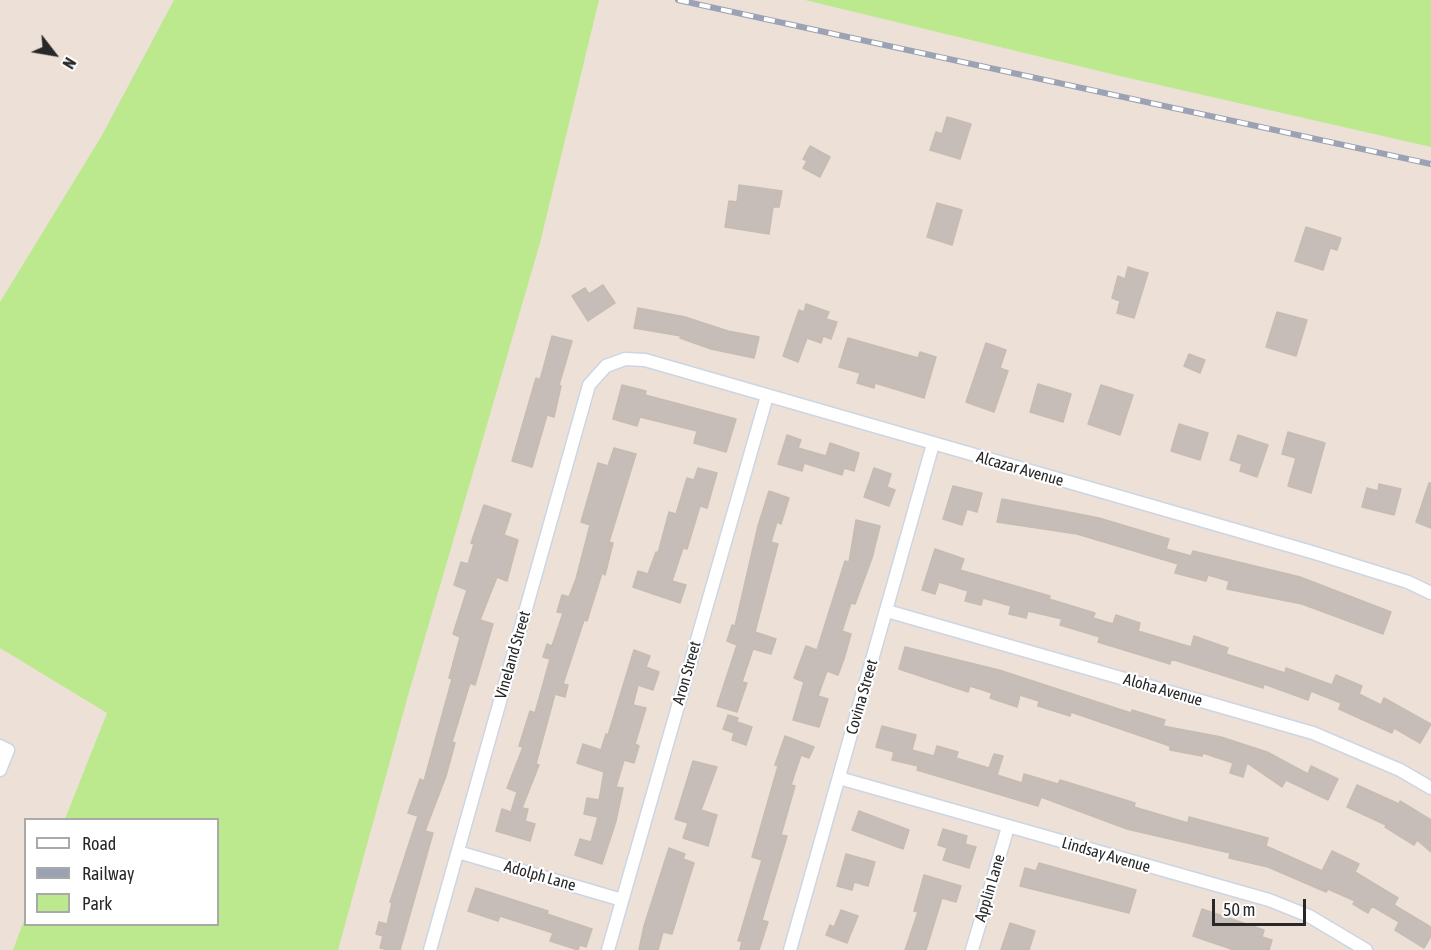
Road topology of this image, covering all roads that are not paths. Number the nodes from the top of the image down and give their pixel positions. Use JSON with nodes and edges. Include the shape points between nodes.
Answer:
{"nodes":[{"id":1,"x":606,"y":366,"type":"joint"},
{"id":2,"x":767,"y":396,"type":"junction"},
{"id":3,"x":933,"y":444,"type":"junction"},
{"id":4,"x":1431,"y":593,"type":"edge"},
{"id":5,"x":887,"y":611,"type":"junction"},
{"id":6,"x":4,"y":748,"type":"edge"},
{"id":7,"x":0,"y":770,"type":"edge"},
{"id":8,"x":838,"y":778,"type":"junction"},
{"id":9,"x":1431,"y":788,"type":"edge"},
{"id":10,"x":1008,"y":827,"type":"junction"},
{"id":11,"x":458,"y":852,"type":"junction"},
{"id":12,"x":622,"y":900,"type":"junction"},
{"id":13,"x":430,"y":950,"type":"edge"},
{"id":14,"x":608,"y":950,"type":"edge"},
{"id":15,"x":790,"y":950,"type":"edge"},
{"id":16,"x":972,"y":950,"type":"edge"},
{"id":17,"x":1366,"y":950,"type":"edge"}],
"edges":[{"from":1,"to":2,"type":"street","name":"Alcazar Avenue","via":[[625,359],[645,360]]},
{"from":1,"to":11,"type":"street","name":"Vineland Street","via":[[590,385]]},
{"from":2,"to":3,"type":"street","name":"Alcazar Avenue"},
{"from":2,"to":12,"type":"street","name":"Aron Street"},
{"from":3,"to":4,"type":"street","name":"Alcazar Avenue","via":[[1325,556]]},
{"from":3,"to":5,"type":"street","name":"Covina Street"},
{"from":5,"to":8,"type":"street","name":"Covina Street"},
{"from":5,"to":9,"type":"street","name":"Aloha Avenue","via":[[1313,733],[1400,770]]},
{"from":6,"to":7,"type":"street"},
{"from":8,"to":10,"type":"street","name":"Lindsay Avenue"},
{"from":8,"to":15,"type":"street","name":"Covina Street"},
{"from":10,"to":16,"type":"street","name":"Applin Lane"},
{"from":10,"to":17,"type":"street","name":"Lindsay Avenue","via":[[1269,900],[1309,916]]},
{"from":11,"to":12,"type":"street","name":"Adolph Lane"},
{"from":11,"to":13,"type":"street","name":"Vineland Street"},
{"from":12,"to":14,"type":"street","name":"Aron Street"}]}
